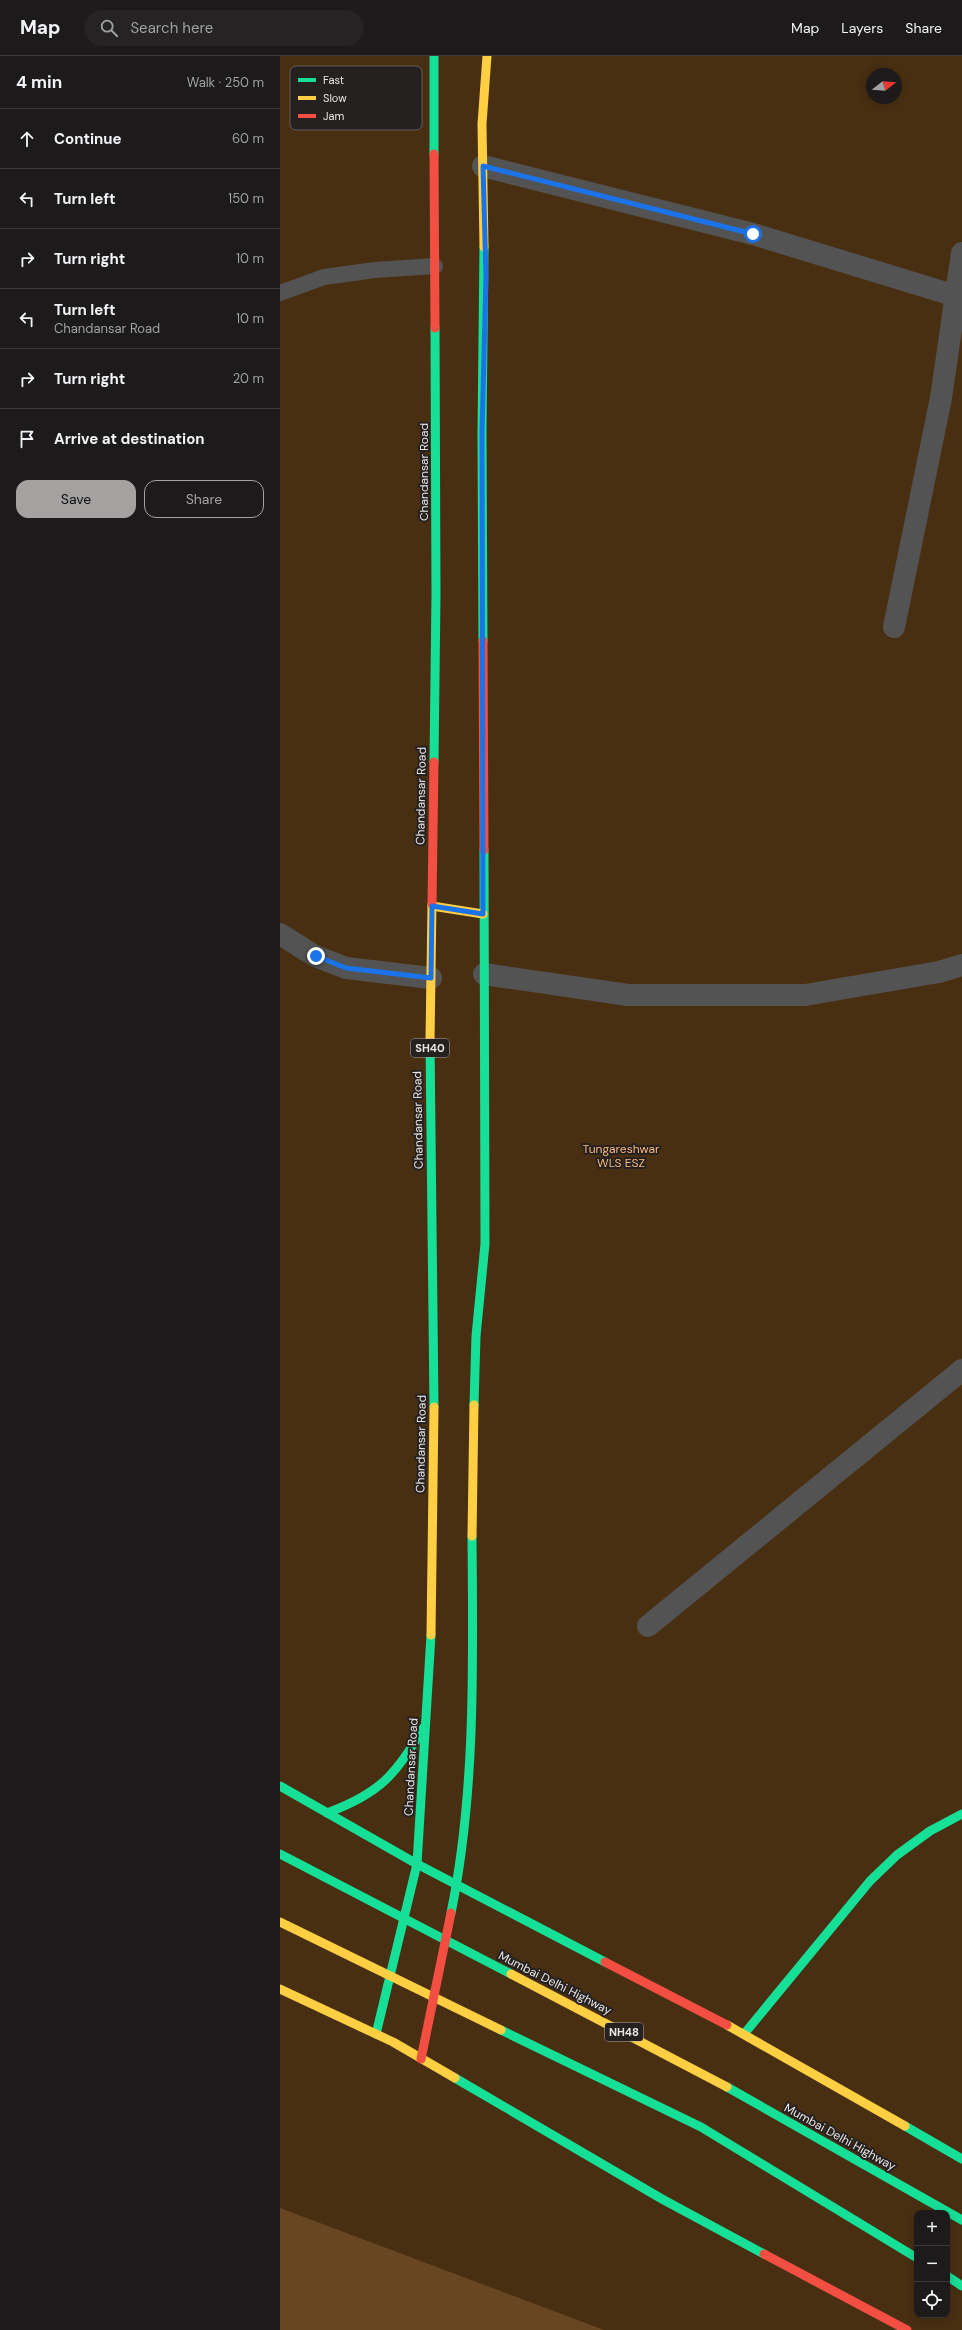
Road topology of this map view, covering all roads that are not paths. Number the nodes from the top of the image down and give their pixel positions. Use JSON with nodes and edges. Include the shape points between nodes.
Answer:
{"nodes":[{"id":1,"x":434,"y":56,"type":"edge"},
{"id":2,"x":487,"y":56,"type":"edge"},
{"id":3,"x":483,"y":166,"type":"junction"},
{"id":4,"x":962,"y":253,"type":"edge"},
{"id":5,"x":435,"y":266,"type":"junction"},
{"id":6,"x":280,"y":293,"type":"edge"},
{"id":7,"x":956,"y":296,"type":"junction"},
{"id":8,"x":894,"y":628,"type":"dead end"},
{"id":9,"x":432,"y":906,"type":"junction"},
{"id":10,"x":483,"y":914,"type":"junction"},
{"id":11,"x":280,"y":934,"type":"edge"},
{"id":12,"x":962,"y":966,"type":"edge"},
{"id":13,"x":484,"y":974,"type":"junction"},
{"id":14,"x":431,"y":978,"type":"junction"},
{"id":15,"x":962,"y":1370,"type":"edge"},
{"id":16,"x":648,"y":1626,"type":"dead end"},
{"id":17,"x":426,"y":1723,"type":"junction"},
{"id":18,"x":280,"y":1786,"type":"edge"},
{"id":19,"x":327,"y":1813,"type":"junction"},
{"id":20,"x":962,"y":1814,"type":"edge"},
{"id":21,"x":280,"y":1854,"type":"edge"},
{"id":22,"x":417,"y":1864,"type":"junction"},
{"id":23,"x":457,"y":1883,"type":"junction"},
{"id":24,"x":280,"y":1922,"type":"edge"},
{"id":25,"x":280,"y":1989,"type":"edge"},
{"id":26,"x":376,"y":2034,"type":"junction"},
{"id":27,"x":744,"y":2034,"type":"junction"},
{"id":28,"x":421,"y":2059,"type":"junction"},
{"id":29,"x":962,"y":2159,"type":"edge"},
{"id":30,"x":962,"y":2220,"type":"edge"},
{"id":31,"x":914,"y":2256,"type":"edge"},
{"id":32,"x":950,"y":2278,"type":"edge"},
{"id":33,"x":962,"y":2286,"type":"edge"},
{"id":34,"x":907,"y":2330,"type":"edge"}],
"edges":[{"from":1,"to":5,"type":"main road","name":"Chandansar Road","number":"SH40"},
{"from":2,"to":3,"type":"main road","via":[[482,124]]},
{"from":3,"to":7,"type":"street","via":[[753,234]]},
{"from":3,"to":10,"type":"main road","via":[[486,277],[482,432]]},
{"from":4,"to":7,"type":"street"},
{"from":5,"to":6,"type":"lane","via":[[324,277]]},
{"from":5,"to":9,"type":"main road","name":"Chandansar Road","number":"SH40","via":[[436,594]]},
{"from":7,"to":8,"type":"street","via":[[941,398]]},
{"from":9,"to":10,"type":"main road"},
{"from":9,"to":14,"type":"main road","name":"Chandansar Road","number":"SH40"},
{"from":10,"to":13,"type":"main road"},
{"from":11,"to":14,"type":"street","via":[[316,956],[346,968]]},
{"from":12,"to":13,"type":"street","via":[[805,995],[628,995]]},
{"from":13,"to":23,"type":"main road","via":[[485,1244],[476,1336],[472,1502],[473,1663],[464,1834]]},
{"from":14,"to":17,"type":"main road","name":"Chandansar Road","number":"SH40","via":[[429,1101],[435,1348],[431,1628]]},
{"from":15,"to":16,"type":"street"},
{"from":17,"to":19,"type":"main road","via":[[400,1767],[378,1790],[353,1804]]},
{"from":17,"to":22,"type":"main road","name":"Chandansar Road","number":"SH40"},
{"from":18,"to":19,"type":"main road"},
{"from":19,"to":22,"type":"main road"},
{"from":20,"to":27,"type":"main road","via":[[930,1831],[897,1855],[870,1881]]},
{"from":21,"to":30,"type":"main road","name":"Mumbai Delhi Highway","number":"NH48","via":[[686,2064]]},
{"from":22,"to":23,"type":"main road"},
{"from":22,"to":26,"type":"main road","name":"Chandansar Road","number":"SH40"},
{"from":23,"to":27,"type":"main road"},
{"from":23,"to":28,"type":"main road"},
{"from":24,"to":31,"type":"main road","via":[[701,2127]]},
{"from":25,"to":26,"type":"main road"},
{"from":26,"to":28,"type":"main road"},
{"from":27,"to":29,"type":"main road"},
{"from":28,"to":34,"type":"main road","via":[[662,2199]]},
{"from":32,"to":33,"type":"main road"}]}
